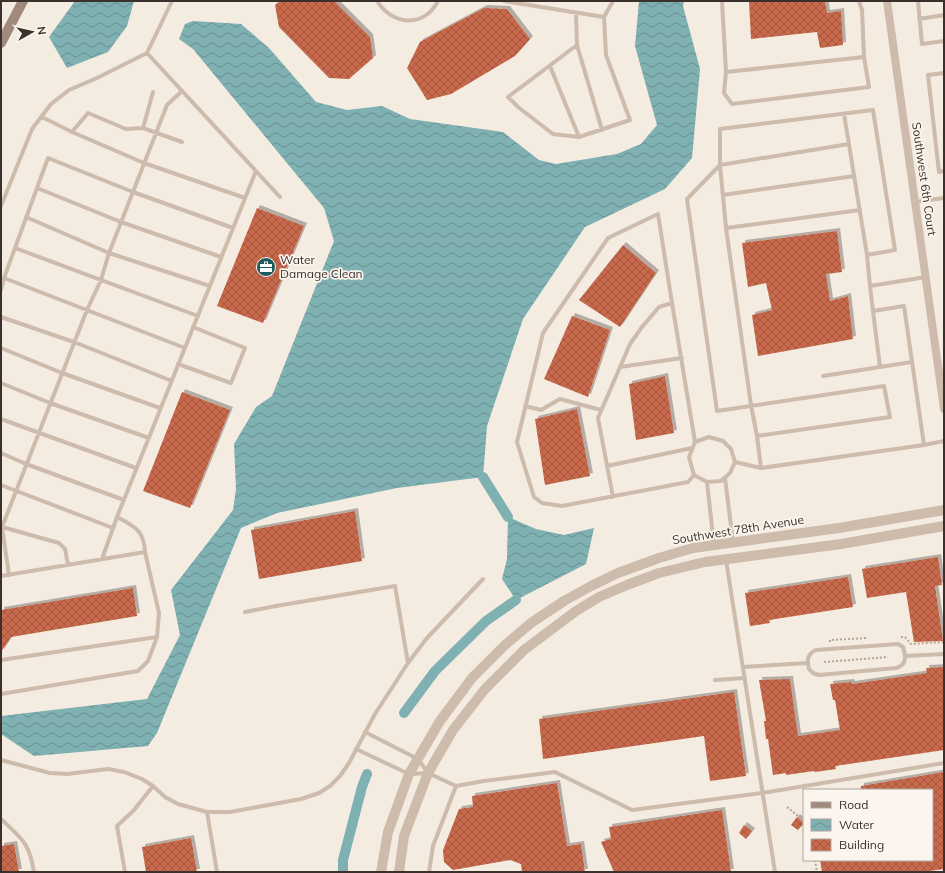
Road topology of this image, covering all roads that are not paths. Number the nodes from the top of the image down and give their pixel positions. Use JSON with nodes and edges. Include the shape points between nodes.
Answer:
{"nodes":[{"id":1,"x":22,"y":1,"type":"edge"},
{"id":2,"x":172,"y":1,"type":"edge"},
{"id":3,"x":378,"y":1,"type":"edge"},
{"id":4,"x":438,"y":1,"type":"edge"},
{"id":5,"x":504,"y":1,"type":"edge"},
{"id":6,"x":613,"y":1,"type":"edge"},
{"id":7,"x":722,"y":1,"type":"edge"},
{"id":8,"x":859,"y":1,"type":"edge"},
{"id":9,"x":887,"y":1,"type":"edge"},
{"id":10,"x":918,"y":1,"type":"edge"},
{"id":11,"x":576,"y":13,"type":"junction"},
{"id":12,"x":944,"y":15,"type":"edge"},
{"id":13,"x":604,"y":17,"type":"junction"},
{"id":14,"x":919,"y":19,"type":"junction"},
{"id":15,"x":944,"y":40,"type":"edge"},
{"id":16,"x":1,"y":43,"type":"edge"},
{"id":17,"x":577,"y":45,"type":"junction"},
{"id":18,"x":147,"y":54,"type":"junction"},
{"id":19,"x":864,"y":57,"type":"junction"},
{"id":20,"x":550,"y":66,"type":"junction"},
{"id":21,"x":726,"y":72,"type":"junction"},
{"id":22,"x":944,"y":73,"type":"edge"},
{"id":23,"x":182,"y":91,"type":"junction"},
{"id":24,"x":153,"y":92,"type":"dead end"},
{"id":25,"x":844,"y":114,"type":"junction"},
{"id":26,"x":42,"y":117,"type":"junction"},
{"id":27,"x":143,"y":128,"type":"junction"},
{"id":28,"x":602,"y":130,"type":"junction"},
{"id":29,"x":72,"y":132,"type":"junction"},
{"id":30,"x":156,"y":134,"type":"junction"},
{"id":31,"x":579,"y":137,"type":"junction"},
{"id":32,"x":182,"y":142,"type":"dead end"},
{"id":33,"x":849,"y":144,"type":"junction"},
{"id":34,"x":144,"y":163,"type":"junction"},
{"id":35,"x":720,"y":165,"type":"junction"},
{"id":36,"x":256,"y":171,"type":"junction"},
{"id":37,"x":944,"y":171,"type":"edge"},
{"id":38,"x":854,"y":176,"type":"junction"},
{"id":39,"x":37,"y":188,"type":"junction"},
{"id":40,"x":133,"y":192,"type":"junction"},
{"id":41,"x":723,"y":195,"type":"junction"},
{"id":42,"x":280,"y":197,"type":"dead end"},
{"id":43,"x":245,"y":198,"type":"junction"},
{"id":44,"x":944,"y":198,"type":"edge"},
{"id":45,"x":915,"y":202,"type":"junction"},
{"id":46,"x":1,"y":206,"type":"edge"},
{"id":47,"x":860,"y":210,"type":"junction"},
{"id":48,"x":26,"y":217,"type":"junction"},
{"id":49,"x":121,"y":222,"type":"junction"},
{"id":50,"x":233,"y":228,"type":"junction"},
{"id":51,"x":726,"y":228,"type":"junction"},
{"id":52,"x":15,"y":248,"type":"junction"},
{"id":53,"x":109,"y":253,"type":"junction"},
{"id":54,"x":867,"y":255,"type":"junction"},
{"id":55,"x":221,"y":257,"type":"junction"},
{"id":56,"x":926,"y":277,"type":"junction"},
{"id":57,"x":4,"y":278,"type":"junction"},
{"id":58,"x":101,"y":280,"type":"junction"},
{"id":59,"x":210,"y":286,"type":"junction"},
{"id":60,"x":870,"y":286,"type":"junction"},
{"id":61,"x":1,"y":290,"type":"edge"},
{"id":62,"x":672,"y":303,"type":"junction"},
{"id":63,"x":87,"y":310,"type":"junction"},
{"id":64,"x":873,"y":311,"type":"junction"},
{"id":65,"x":198,"y":316,"type":"junction"},
{"id":66,"x":1,"y":317,"type":"edge"},
{"id":67,"x":193,"y":327,"type":"junction"},
{"id":68,"x":74,"y":342,"type":"junction"},
{"id":69,"x":1,"y":348,"type":"edge"},
{"id":70,"x":185,"y":348,"type":"junction"},
{"id":71,"x":682,"y":358,"type":"junction"},
{"id":72,"x":912,"y":362,"type":"junction"},
{"id":73,"x":178,"y":364,"type":"junction"},
{"id":74,"x":620,"y":367,"type":"junction"},
{"id":75,"x":880,"y":367,"type":"junction"},
{"id":76,"x":62,"y":373,"type":"junction"},
{"id":77,"x":824,"y":376,"type":"dead end"},
{"id":78,"x":172,"y":381,"type":"junction"},
{"id":79,"x":1,"y":383,"type":"edge"},
{"id":80,"x":943,"y":398,"type":"edge"},
{"id":81,"x":50,"y":403,"type":"junction"},
{"id":82,"x":751,"y":405,"type":"junction"},
{"id":83,"x":525,"y":406,"type":"junction"},
{"id":84,"x":160,"y":408,"type":"junction"},
{"id":85,"x":944,"y":409,"type":"edge"},
{"id":86,"x":601,"y":410,"type":"junction"},
{"id":87,"x":1,"y":419,"type":"edge"},
{"id":88,"x":39,"y":432,"type":"junction"},
{"id":89,"x":757,"y":436,"type":"junction"},
{"id":90,"x":149,"y":438,"type":"junction"},
{"id":91,"x":944,"y":441,"type":"edge"},
{"id":92,"x":696,"y":442,"type":"junction"},
{"id":93,"x":924,"y":445,"type":"junction"},
{"id":94,"x":692,"y":448,"type":"junction"},
{"id":95,"x":1,"y":453,"type":"edge"},
{"id":96,"x":735,"y":462,"type":"junction"},
{"id":97,"x":26,"y":464,"type":"junction"},
{"id":98,"x":607,"y":466,"type":"junction"},
{"id":99,"x":136,"y":468,"type":"junction"},
{"id":100,"x":761,"y":468,"type":"junction"},
{"id":101,"x":694,"y":474,"type":"junction"},
{"id":102,"x":725,"y":478,"type":"junction"},
{"id":103,"x":707,"y":482,"type":"junction"},
{"id":104,"x":1,"y":485,"type":"edge"},
{"id":105,"x":16,"y":491,"type":"junction"},
{"id":106,"x":613,"y":497,"type":"junction"},
{"id":107,"x":124,"y":500,"type":"junction"},
{"id":108,"x":944,"y":510,"type":"edge"},
{"id":109,"x":3,"y":515,"type":"edge"},
{"id":110,"x":117,"y":518,"type":"junction"},
{"id":111,"x":944,"y":526,"type":"edge"},
{"id":112,"x":2,"y":527,"type":"edge"},
{"id":113,"x":113,"y":528,"type":"junction"},
{"id":114,"x":752,"y":540,"type":"junction"},
{"id":115,"x":733,"y":542,"type":"junction"},
{"id":116,"x":714,"y":545,"type":"junction"},
{"id":117,"x":3,"y":548,"type":"edge"},
{"id":118,"x":145,"y":552,"type":"junction"},
{"id":119,"x":102,"y":559,"type":"junction"},
{"id":120,"x":726,"y":560,"type":"junction"},
{"id":121,"x":705,"y":562,"type":"junction"},
{"id":122,"x":68,"y":565,"type":"junction"},
{"id":123,"x":9,"y":575,"type":"junction"},
{"id":124,"x":1,"y":576,"type":"edge"},
{"id":125,"x":482,"y":579,"type":"dead end"},
{"id":126,"x":245,"y":612,"type":"dead end"},
{"id":127,"x":157,"y":637,"type":"junction"},
{"id":128,"x":944,"y":654,"type":"edge"},
{"id":129,"x":905,"y":656,"type":"junction"},
{"id":130,"x":1,"y":660,"type":"edge"},
{"id":131,"x":408,"y":663,"type":"junction"},
{"id":132,"x":808,"y":663,"type":"junction"},
{"id":133,"x":743,"y":667,"type":"junction"},
{"id":134,"x":744,"y":678,"type":"junction"},
{"id":135,"x":715,"y":680,"type":"dead end"},
{"id":136,"x":1,"y":694,"type":"edge"},
{"id":137,"x":365,"y":732,"type":"junction"},
{"id":138,"x":356,"y":749,"type":"junction"},
{"id":139,"x":418,"y":759,"type":"junction"},
{"id":140,"x":1,"y":760,"type":"edge"},
{"id":141,"x":944,"y":764,"type":"edge"},
{"id":142,"x":428,"y":773,"type":"junction"},
{"id":143,"x":409,"y":774,"type":"junction"},
{"id":144,"x":153,"y":786,"type":"junction"},
{"id":145,"x":456,"y":786,"type":"junction"},
{"id":146,"x":762,"y":793,"type":"junction"},
{"id":147,"x":207,"y":812,"type":"junction"},
{"id":148,"x":1,"y":819,"type":"edge"},
{"id":149,"x":34,"y":872,"type":"edge"},
{"id":150,"x":125,"y":872,"type":"edge"},
{"id":151,"x":217,"y":872,"type":"edge"},
{"id":152,"x":381,"y":872,"type":"edge"},
{"id":153,"x":399,"y":872,"type":"edge"},
{"id":154,"x":429,"y":872,"type":"edge"},
{"id":155,"x":775,"y":872,"type":"edge"}],
"edges":[{"from":1,"to":16,"type":"main road"},
{"from":2,"to":18,"type":"lane"},
{"from":3,"to":4,"type":"lane","via":[[385,12],[404,20],[424,17],[432,11]]},
{"from":5,"to":11,"type":"lane"},
{"from":6,"to":13,"type":"lane"},
{"from":7,"to":21,"type":"lane"},
{"from":8,"to":19,"type":"lane","via":[[862,10]]},
{"from":9,"to":45,"type":"street","name":"Southwest 6th Court"},
{"from":10,"to":14,"type":"lane"},
{"from":11,"to":13,"type":"lane"},
{"from":11,"to":17,"type":"lane"},
{"from":12,"to":14,"type":"lane"},
{"from":13,"to":28,"type":"lane","via":[[606,55],[630,120]]},
{"from":14,"to":15,"type":"lane","via":[[922,44]]},
{"from":17,"to":20,"type":"lane"},
{"from":17,"to":28,"type":"lane"},
{"from":18,"to":23,"type":"lane"},
{"from":18,"to":26,"type":"lane","via":[[69,90],[51,104]]},
{"from":19,"to":21,"type":"lane"},
{"from":19,"to":21,"type":"lane","via":[[869,87],[732,104],[724,93]]},
{"from":20,"to":31,"type":"lane"},
{"from":20,"to":31,"type":"lane","via":[[508,97],[553,134]]},
{"from":22,"to":37,"type":"lane","via":[[928,75],[939,172]]},
{"from":23,"to":30,"type":"lane","via":[[167,105]]},
{"from":23,"to":36,"type":"lane"},
{"from":24,"to":27,"type":"lane"},
{"from":25,"to":33,"type":"lane"},
{"from":25,"to":35,"type":"lane","via":[[720,129]]},
{"from":25,"to":54,"type":"lane","via":[[873,110],[895,250]]},
{"from":26,"to":29,"type":"lane"},
{"from":26,"to":46,"type":"lane","via":[[32,129]]},
{"from":27,"to":29,"type":"lane","via":[[126,129],[88,114]]},
{"from":27,"to":30,"type":"lane"},
{"from":28,"to":31,"type":"lane"},
{"from":29,"to":34,"type":"lane"},
{"from":30,"to":32,"type":"lane"},
{"from":30,"to":34,"type":"lane"},
{"from":33,"to":35,"type":"lane"},
{"from":33,"to":38,"type":"lane"},
{"from":34,"to":40,"type":"lane"},
{"from":34,"to":43,"type":"lane"},
{"from":35,"to":41,"type":"lane"},
{"from":35,"to":82,"type":"lane","via":[[687,199],[717,411]]},
{"from":36,"to":42,"type":"lane"},
{"from":36,"to":43,"type":"lane"},
{"from":38,"to":41,"type":"lane"},
{"from":38,"to":47,"type":"lane"},
{"from":39,"to":40,"type":"lane","via":[[48,158]]},
{"from":39,"to":48,"type":"lane"},
{"from":39,"to":49,"type":"lane"},
{"from":40,"to":49,"type":"lane"},
{"from":40,"to":50,"type":"lane"},
{"from":41,"to":51,"type":"lane"},
{"from":43,"to":50,"type":"lane"},
{"from":44,"to":45,"type":"lane"},
{"from":45,"to":56,"type":"street","name":"Southwest 6th Court"},
{"from":47,"to":51,"type":"lane"},
{"from":47,"to":54,"type":"lane"},
{"from":48,"to":52,"type":"lane"},
{"from":48,"to":53,"type":"lane"},
{"from":49,"to":53,"type":"lane"},
{"from":49,"to":55,"type":"lane"},
{"from":50,"to":55,"type":"lane"},
{"from":51,"to":82,"type":"lane"},
{"from":52,"to":57,"type":"lane"},
{"from":52,"to":58,"type":"lane"},
{"from":53,"to":58,"type":"lane"},
{"from":53,"to":59,"type":"lane"},
{"from":54,"to":60,"type":"lane"},
{"from":55,"to":59,"type":"lane"},
{"from":56,"to":60,"type":"lane"},
{"from":56,"to":80,"type":"street","name":"Southwest 6th Court"},
{"from":57,"to":61,"type":"lane"},
{"from":57,"to":63,"type":"lane"},
{"from":58,"to":63,"type":"lane"},
{"from":58,"to":65,"type":"lane"},
{"from":59,"to":65,"type":"lane"},
{"from":60,"to":64,"type":"lane"},
{"from":62,"to":71,"type":"lane"},
{"from":62,"to":74,"type":"lane","via":[[659,307],[642,327],[630,344]]},
{"from":62,"to":83,"type":"lane","via":[[658,214],[608,238],[543,332]]},
{"from":63,"to":68,"type":"lane"},
{"from":63,"to":70,"type":"lane"},
{"from":64,"to":72,"type":"lane","via":[[904,306]]},
{"from":64,"to":75,"type":"lane"},
{"from":65,"to":67,"type":"lane"},
{"from":66,"to":68,"type":"lane"},
{"from":67,"to":70,"type":"lane"},
{"from":67,"to":73,"type":"lane","via":[[245,348],[234,376],[231,383]]},
{"from":68,"to":76,"type":"lane"},
{"from":68,"to":78,"type":"lane"},
{"from":69,"to":76,"type":"lane"},
{"from":70,"to":73,"type":"lane"},
{"from":71,"to":74,"type":"lane"},
{"from":71,"to":92,"type":"lane"},
{"from":72,"to":75,"type":"lane"},
{"from":72,"to":93,"type":"lane"},
{"from":73,"to":78,"type":"lane"},
{"from":74,"to":86,"type":"lane"},
{"from":75,"to":77,"type":"lane"},
{"from":76,"to":81,"type":"lane"},
{"from":76,"to":84,"type":"lane"},
{"from":78,"to":84,"type":"lane"},
{"from":79,"to":81,"type":"lane"},
{"from":80,"to":85,"type":"street","name":"Southwest 6th Court"},
{"from":81,"to":88,"type":"lane"},
{"from":81,"to":90,"type":"lane"},
{"from":82,"to":89,"type":"lane"},
{"from":82,"to":89,"type":"lane","via":[[884,386],[890,417]]},
{"from":83,"to":86,"type":"lane","via":[[541,410],[560,398]]},
{"from":83,"to":106,"type":"lane","via":[[517,442],[534,497],[542,503],[562,506]]},
{"from":84,"to":90,"type":"lane"},
{"from":86,"to":98,"type":"lane","via":[[598,418]]},
{"from":87,"to":88,"type":"lane"},
{"from":88,"to":97,"type":"lane"},
{"from":88,"to":99,"type":"lane"},
{"from":89,"to":100,"type":"lane"},
{"from":90,"to":99,"type":"lane"},
{"from":91,"to":93,"type":"lane"},
{"from":92,"to":94,"type":"lane"},
{"from":92,"to":96,"type":"lane","via":[[709,437],[723,440],[731,449]]},
{"from":93,"to":100,"type":"lane"},
{"from":94,"to":98,"type":"lane"},
{"from":94,"to":101,"type":"lane","via":[[689,456]]},
{"from":95,"to":97,"type":"lane"},
{"from":96,"to":100,"type":"lane"},
{"from":96,"to":102,"type":"lane"},
{"from":97,"to":105,"type":"lane"},
{"from":97,"to":107,"type":"lane"},
{"from":98,"to":106,"type":"lane"},
{"from":99,"to":107,"type":"lane"},
{"from":101,"to":103,"type":"lane"},
{"from":101,"to":106,"type":"lane","via":[[688,482]]},
{"from":102,"to":103,"type":"lane","via":[[721,481]]},
{"from":102,"to":115,"type":"lane"},
{"from":103,"to":116,"type":"lane"},
{"from":104,"to":105,"type":"lane"},
{"from":105,"to":109,"type":"lane"},
{"from":105,"to":113,"type":"lane"},
{"from":107,"to":110,"type":"lane"},
{"from":108,"to":114,"type":"street","name":"Southwest 78th Avenue"},
{"from":109,"to":112,"type":"lane"},
{"from":110,"to":113,"type":"lane"},
{"from":110,"to":118,"type":"lane","via":[[136,528],[145,540]]},
{"from":111,"to":120,"type":"street"},
{"from":112,"to":117,"type":"lane"},
{"from":112,"to":122,"type":"lane","via":[[59,543],[65,549]]},
{"from":113,"to":119,"type":"lane"},
{"from":114,"to":115,"type":"street","name":"Southwest 78th Avenue"},
{"from":114,"to":120,"type":"street"},
{"from":115,"to":116,"type":"street","name":"Southwest 78th Avenue"},
{"from":115,"to":121,"type":"street"},
{"from":116,"to":139,"type":"street","name":"Southwest 78th Avenue","via":[[693,548],[618,573],[564,601],[531,623],[472,678],[440,721]]},
{"from":117,"to":123,"type":"lane"},
{"from":118,"to":119,"type":"lane"},
{"from":118,"to":127,"type":"lane","via":[[159,613]]},
{"from":119,"to":122,"type":"lane"},
{"from":120,"to":121,"type":"street"},
{"from":120,"to":133,"type":"lane"},
{"from":121,"to":142,"type":"street","via":[[659,573],[599,597],[530,645],[485,689],[453,730]]},
{"from":122,"to":123,"type":"lane"},
{"from":123,"to":124,"type":"lane"},
{"from":125,"to":131,"type":"lane","via":[[427,638]]},
{"from":126,"to":131,"type":"lane","via":[[395,586]]},
{"from":127,"to":130,"type":"lane"},
{"from":127,"to":136,"type":"lane","via":[[148,661],[138,671]]},
{"from":128,"to":129,"type":"lane"},
{"from":129,"to":132,"type":"lane","via":[[901,667],[819,675],[810,671]]},
{"from":129,"to":132,"type":"lane","via":[[903,647],[898,644],[816,650],[809,655]]},
{"from":131,"to":137,"type":"lane"},
{"from":132,"to":133,"type":"lane"},
{"from":133,"to":134,"type":"lane"},
{"from":134,"to":135,"type":"lane"},
{"from":134,"to":146,"type":"lane"},
{"from":137,"to":138,"type":"lane"},
{"from":137,"to":139,"type":"lane"},
{"from":138,"to":143,"type":"lane"},
{"from":138,"to":147,"type":"lane","via":[[340,776],[319,793],[301,799],[230,812]]},
{"from":139,"to":142,"type":"lane"},
{"from":139,"to":143,"type":"street","name":"Southwest 78th Avenue"},
{"from":140,"to":144,"type":"lane","via":[[50,773],[67,774],[108,769],[124,772]]},
{"from":141,"to":146,"type":"lane"},
{"from":142,"to":143,"type":"lane"},
{"from":142,"to":145,"type":"lane"},
{"from":142,"to":153,"type":"street","via":[[404,836]]},
{"from":143,"to":152,"type":"street","name":"Southwest 78th Avenue","via":[[388,832]]},
{"from":144,"to":147,"type":"lane","via":[[178,804]]},
{"from":144,"to":150,"type":"lane","via":[[117,826]]},
{"from":145,"to":146,"type":"lane","via":[[555,772],[632,810]]},
{"from":145,"to":154,"type":"lane","via":[[433,846]]},
{"from":146,"to":155,"type":"lane"},
{"from":147,"to":151,"type":"lane"},
{"from":148,"to":149,"type":"lane","via":[[25,842],[31,855]]}]}
